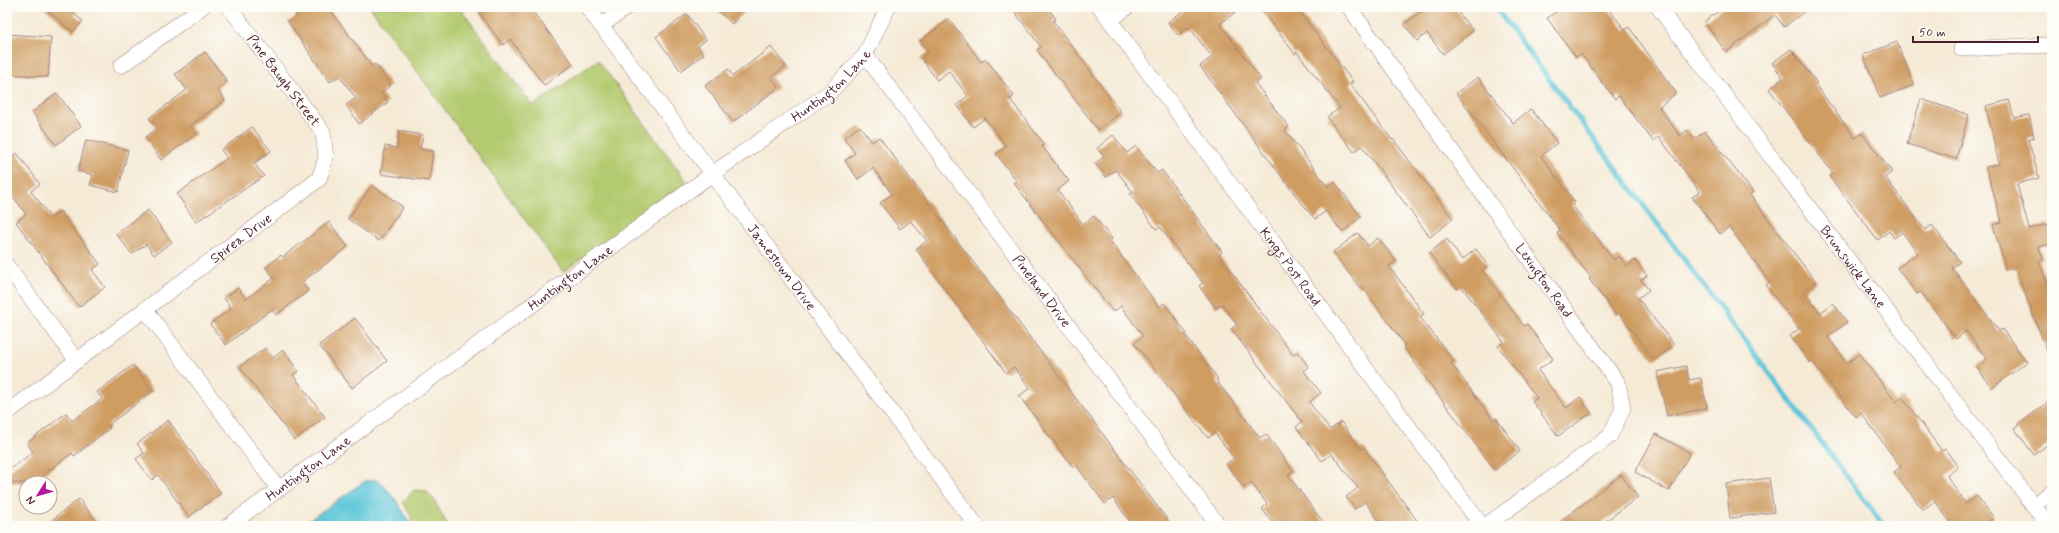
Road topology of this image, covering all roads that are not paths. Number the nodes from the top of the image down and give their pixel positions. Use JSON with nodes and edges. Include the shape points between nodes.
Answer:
{"nodes":[{"id":1,"x":202,"y":7,"type":"edge"},
{"id":2,"x":228,"y":7,"type":"edge"},
{"id":3,"x":587,"y":7,"type":"edge"},
{"id":4,"x":627,"y":7,"type":"edge"},
{"id":5,"x":888,"y":7,"type":"edge"},
{"id":6,"x":1100,"y":7,"type":"edge"},
{"id":7,"x":1127,"y":7,"type":"edge"},
{"id":8,"x":1348,"y":7,"type":"edge"},
{"id":9,"x":1661,"y":8,"type":"edge"},
{"id":10,"x":1110,"y":20,"type":"junction"},
{"id":11,"x":601,"y":26,"type":"junction"},
{"id":12,"x":2052,"y":45,"type":"edge"},
{"id":13,"x":1961,"y":49,"type":"dead end"},
{"id":14,"x":865,"y":55,"type":"junction"},
{"id":15,"x":121,"y":66,"type":"dead end"},
{"id":16,"x":326,"y":158,"type":"joint"},
{"id":17,"x":712,"y":174,"type":"junction"},
{"id":18,"x":7,"y":266,"type":"edge"},
{"id":19,"x":145,"y":309,"type":"junction"},
{"id":20,"x":77,"y":360,"type":"junction"},
{"id":21,"x":7,"y":413,"type":"edge"},
{"id":22,"x":278,"y":488,"type":"junction"},
{"id":23,"x":2052,"y":492,"type":"edge"},
{"id":24,"x":2034,"y":505,"type":"junction"},
{"id":25,"x":228,"y":526,"type":"edge"},
{"id":26,"x":977,"y":526,"type":"edge"},
{"id":27,"x":1220,"y":526,"type":"edge"},
{"id":28,"x":1484,"y":526,"type":"edge"},
{"id":29,"x":2049,"y":526,"type":"edge"}],
"edges":[{"from":1,"to":15,"type":"street"},
{"from":2,"to":16,"type":"street","name":"Pine Baugh Street","via":[[323,132]]},
{"from":3,"to":11,"type":"street","name":"Jamestown Drive"},
{"from":4,"to":11,"type":"street"},
{"from":5,"to":14,"type":"street","name":"Huntington Lane"},
{"from":6,"to":10,"type":"street","name":"Kings Post Road"},
{"from":7,"to":10,"type":"street"},
{"from":8,"to":28,"type":"street","name":"Lexington Road","via":[[1618,383],[1623,408],[1610,436]]},
{"from":9,"to":24,"type":"street","name":"Brunswick Lane"},
{"from":10,"to":28,"type":"street","name":"Kings Post Road"},
{"from":11,"to":17,"type":"street","name":"Jamestown Drive"},
{"from":12,"to":13,"type":"street"},
{"from":14,"to":17,"type":"street","name":"Huntington Lane","via":[[830,92]]},
{"from":14,"to":27,"type":"street","name":"Pineland Drive"},
{"from":16,"to":19,"type":"street","name":"Spirea Drive","via":[[319,179]]},
{"from":17,"to":22,"type":"street","name":"Huntington Lane"},
{"from":17,"to":26,"type":"street","name":"Jamestown Drive"},
{"from":18,"to":20,"type":"street"},
{"from":19,"to":20,"type":"street","name":"Spirea Drive"},
{"from":19,"to":22,"type":"street"},
{"from":20,"to":21,"type":"street","name":"Spirea Drive"},
{"from":22,"to":25,"type":"street","name":"Huntington Lane"},
{"from":23,"to":24,"type":"street"},
{"from":24,"to":29,"type":"street","name":"Brunswick Lane"}]}
